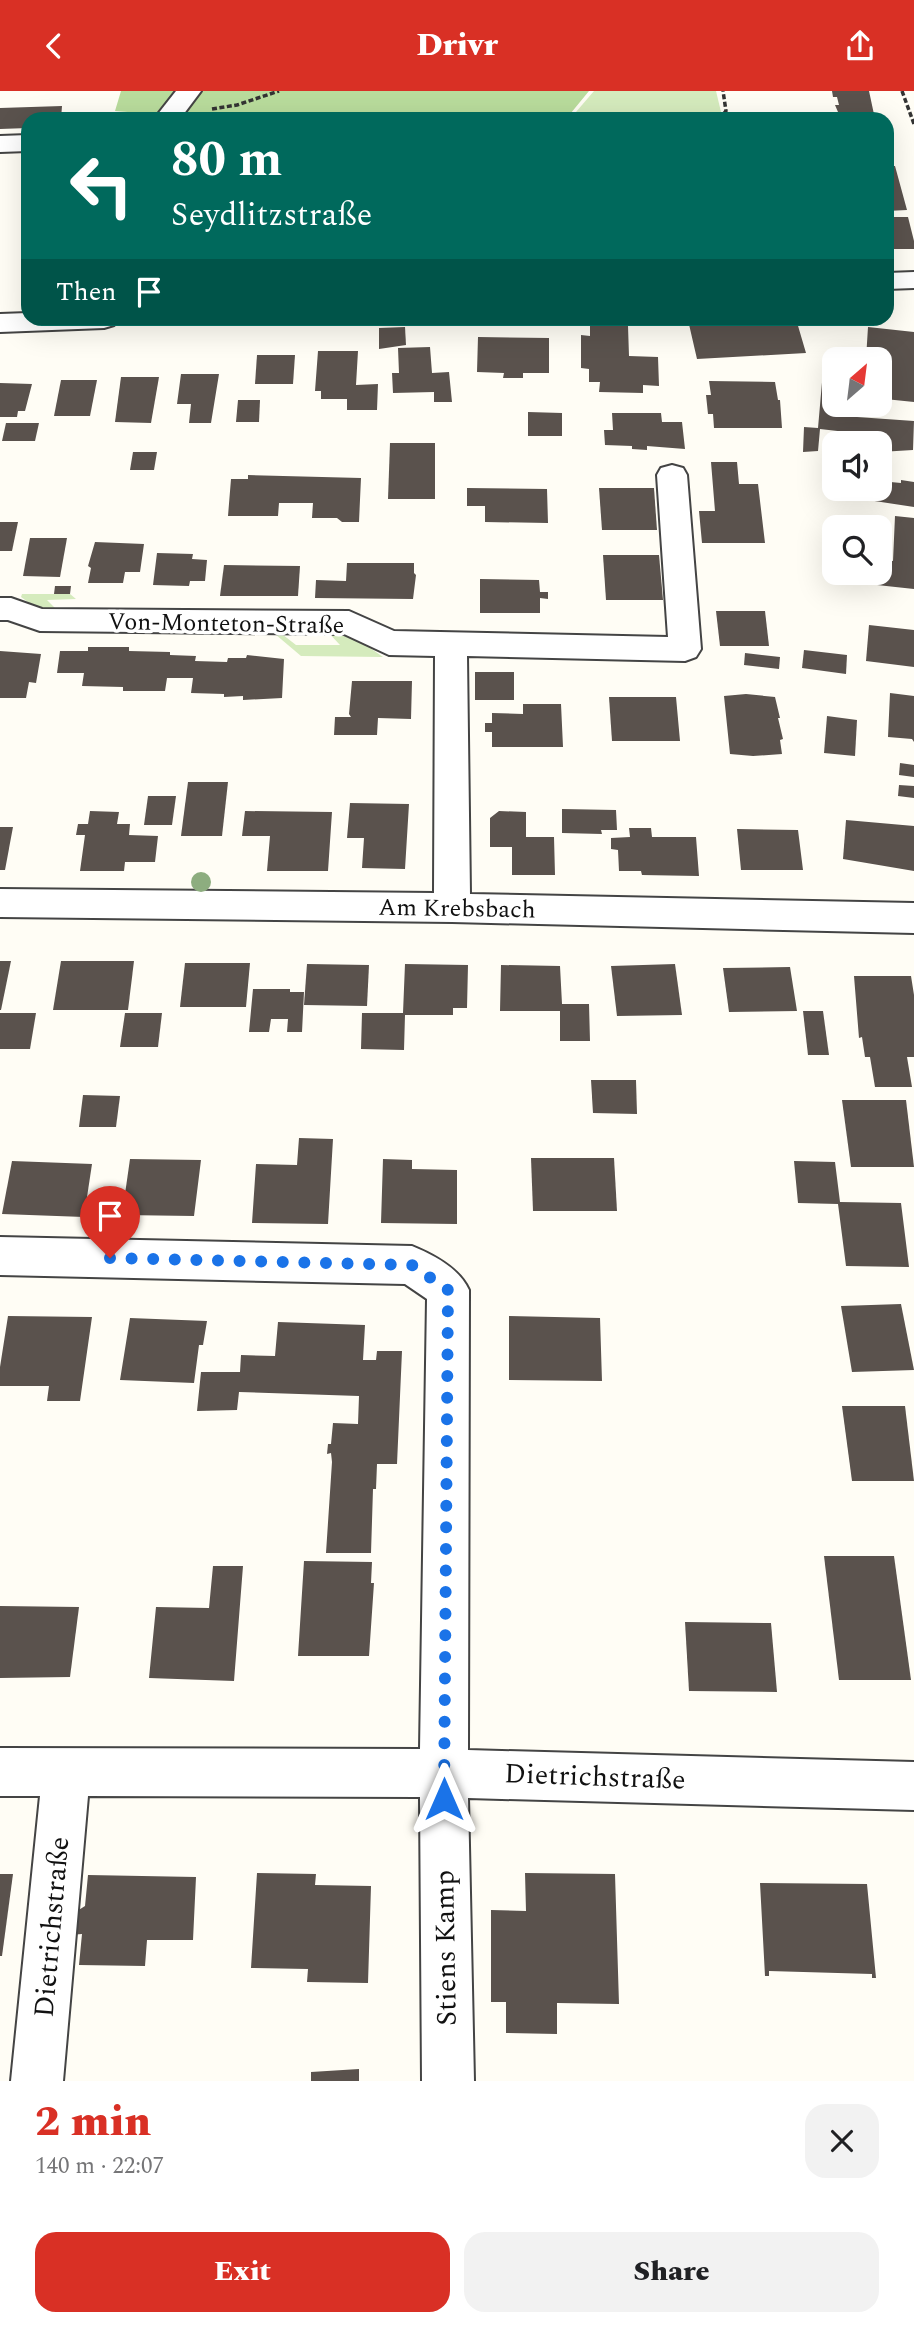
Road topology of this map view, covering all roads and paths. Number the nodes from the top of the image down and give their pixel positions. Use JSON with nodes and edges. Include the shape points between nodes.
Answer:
{"nodes":[{"id":1,"x":189,"y":91,"type":"edge"},
{"id":2,"x":279,"y":91,"type":"edge"},
{"id":3,"x":723,"y":91,"type":"edge"},
{"id":4,"x":902,"y":91,"type":"edge"},
{"id":5,"x":173,"y":112,"type":"edge"},
{"id":6,"x":198,"y":112,"type":"edge"},
{"id":7,"x":725,"y":112,"type":"edge"},
{"id":8,"x":914,"y":124,"type":"edge"},
{"id":9,"x":21,"y":144,"type":"edge"},
{"id":10,"x":0,"y":145,"type":"edge"},
{"id":11,"x":914,"y":280,"type":"edge"},
{"id":12,"x":894,"y":281,"type":"edge"},
{"id":13,"x":21,"y":322,"type":"edge"},
{"id":14,"x":0,"y":323,"type":"edge"},
{"id":15,"x":672,"y":475,"type":"dead end"},
{"id":16,"x":0,"y":609,"type":"edge"},
{"id":17,"x":451,"y":643,"type":"junction"},
{"id":18,"x":0,"y":903,"type":"edge"},
{"id":19,"x":452,"y":908,"type":"junction"},
{"id":20,"x":914,"y":918,"type":"edge"},
{"id":21,"x":0,"y":1256,"type":"edge"},
{"id":22,"x":0,"y":1772,"type":"edge"},
{"id":23,"x":66,"y":1773,"type":"junction"},
{"id":24,"x":444,"y":1773,"type":"junction"},
{"id":25,"x":914,"y":1786,"type":"edge"},
{"id":26,"x":37,"y":2081,"type":"edge"},
{"id":27,"x":447,"y":2081,"type":"edge"}],
"edges":[{"from":1,"to":5,"type":"street"},
{"from":2,"to":6,"type":"path"},
{"from":3,"to":7,"type":"path"},
{"from":4,"to":8,"type":"path"},
{"from":9,"to":10,"type":"street"},
{"from":11,"to":12,"type":"street"},
{"from":13,"to":14,"type":"street"},
{"from":15,"to":17,"type":"street","name":"Von-Monteton-Straße","via":[[685,649]]},
{"from":16,"to":17,"type":"street","name":"Von-Monteton-Straße","via":[[40,621],[349,623],[389,643]]},
{"from":17,"to":19,"type":"street"},
{"from":18,"to":19,"type":"street","name":"Am Krebsbach"},
{"from":19,"to":20,"type":"street","name":"Am Krebsbach"},
{"from":21,"to":24,"type":"street","name":"Stiens Kamp","via":[[412,1265],[448,1290]]},
{"from":22,"to":23,"type":"street","name":"Dietrichstraße"},
{"from":23,"to":24,"type":"street","name":"Dietrichstraße"},
{"from":23,"to":26,"type":"street","name":"Dietrichstraße"},
{"from":24,"to":25,"type":"street","name":"Dietrichstraße"},
{"from":24,"to":27,"type":"street","name":"Stiens Kamp"}]}
